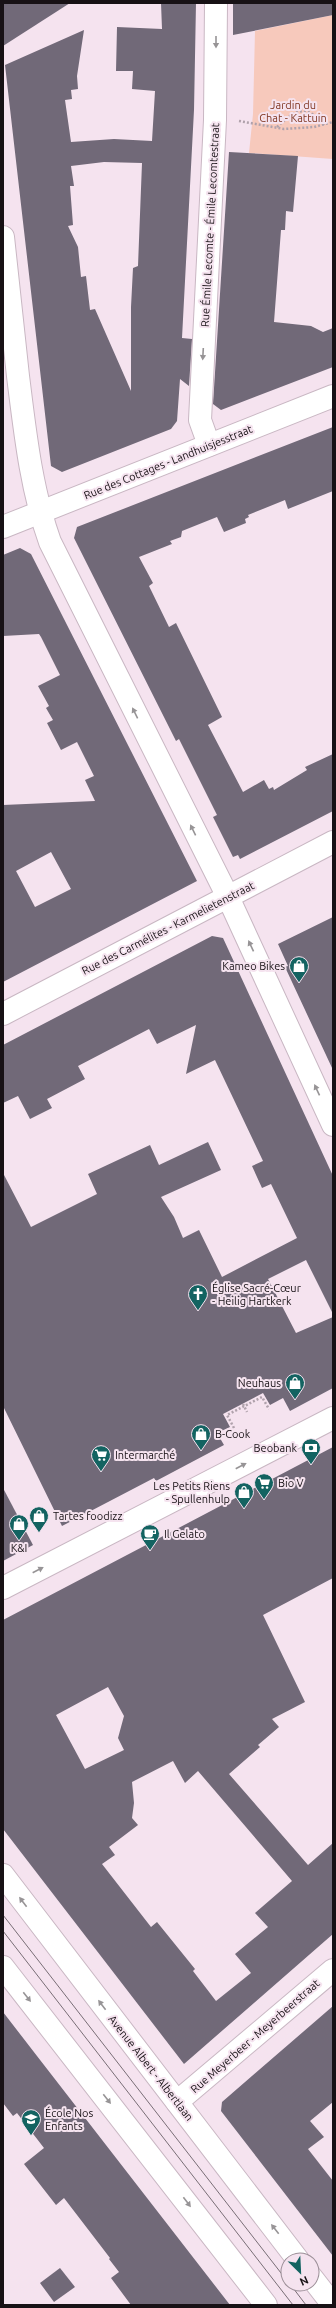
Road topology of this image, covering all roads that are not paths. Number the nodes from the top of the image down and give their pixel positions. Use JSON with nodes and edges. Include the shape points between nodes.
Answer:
{"nodes":[{"id":1,"x":216,"y":3,"type":"edge"},
{"id":2,"x":3,"y":237,"type":"edge"},
{"id":3,"x":333,"y":396,"type":"edge"},
{"id":4,"x":209,"y":446,"type":"junction"},
{"id":5,"x":40,"y":513,"type":"junction"},
{"id":6,"x":3,"y":527,"type":"edge"},
{"id":7,"x":333,"y":842,"type":"edge"},
{"id":8,"x":228,"y":897,"type":"junction"},
{"id":9,"x":3,"y":1014,"type":"edge"},
{"id":10,"x":333,"y":1125,"type":"edge"},
{"id":11,"x":333,"y":1418,"type":"edge"},
{"id":12,"x":3,"y":1588,"type":"edge"},
{"id":13,"x":3,"y":1875,"type":"edge"},
{"id":14,"x":3,"y":1967,"type":"edge"},
{"id":15,"x":333,"y":1970,"type":"edge"},
{"id":16,"x":177,"y":2102,"type":"junction"},
{"id":17,"x":292,"y":2252,"type":"edge"},
{"id":18,"x":320,"y":2288,"type":"edge"},
{"id":19,"x":266,"y":2305,"type":"edge"},
{"id":20,"x":333,"y":2305,"type":"edge"}],
"edges":[{"from":1,"to":4,"type":"street","name":"Rue Émile Lecomte - Émile Lecomtestraat","one_way":true,"via":[[215,120],[200,420]]},
{"from":2,"to":5,"type":"street","via":[[22,403]]},
{"from":3,"to":4,"type":"street","name":"Rue des Cottages - Landhuisjesstraat"},
{"from":4,"to":5,"type":"street","name":"Rue des Cottages - Landhuisjesstraat"},
{"from":5,"to":6,"type":"street","name":"Rue des Cottages - Landhuisjesstraat"},
{"from":8,"to":5,"type":"street","one_way":true,"via":[[50,542]]},
{"from":7,"to":8,"type":"street","name":"Rue des Carmélites - Karmelietenstraat"},
{"from":8,"to":9,"type":"street","name":"Rue des Carmélites - Karmelietenstraat"},
{"from":10,"to":8,"type":"street","one_way":true},
{"from":12,"to":11,"type":"street","one_way":true},
{"from":16,"to":13,"type":"street","name":"Avenue Albert - Albertlaan","one_way":true},
{"from":14,"to":19,"type":"street","one_way":true},
{"from":15,"to":16,"type":"street","name":"Rue Meyerbeer - Meyerbeerstraat"},
{"from":17,"to":16,"type":"street","name":"Avenue Albert - Albertlaan","one_way":true},
{"from":18,"to":20,"type":"street"}]}
